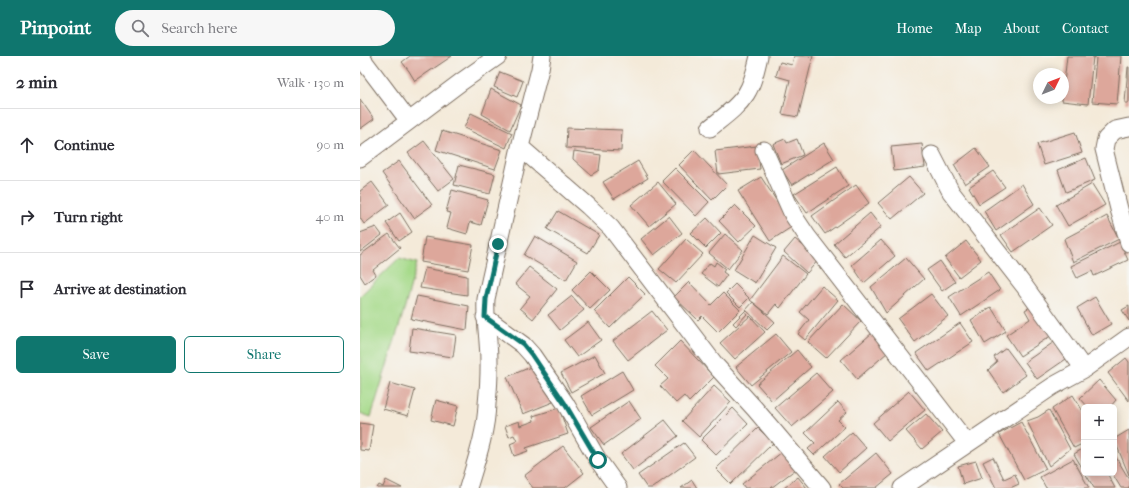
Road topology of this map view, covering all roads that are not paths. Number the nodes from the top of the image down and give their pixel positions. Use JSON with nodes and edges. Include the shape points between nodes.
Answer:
{"nodes":[{"id":1,"x":360,"y":56,"type":"edge"},
{"id":2,"x":498,"y":56,"type":"edge"},
{"id":3,"x":542,"y":56,"type":"edge"},
{"id":4,"x":759,"y":56,"type":"edge"},
{"id":5,"x":410,"y":121,"type":"junction"},
{"id":6,"x":1129,"y":127,"type":"edge"},
{"id":7,"x":710,"y":128,"type":"dead end"},
{"id":8,"x":520,"y":147,"type":"junction"},
{"id":9,"x":764,"y":150,"type":"dead end"},
{"id":10,"x":932,"y":155,"type":"dead end"},
{"id":11,"x":360,"y":158,"type":"edge"},
{"id":12,"x":1129,"y":244,"type":"edge"},
{"id":13,"x":485,"y":317,"type":"junction"},
{"id":14,"x":1129,"y":337,"type":"edge"},
{"id":15,"x":1084,"y":369,"type":"junction"},
{"id":16,"x":967,"y":444,"type":"junction"},
{"id":17,"x":468,"y":488,"type":"edge"},
{"id":18,"x":618,"y":488,"type":"edge"},
{"id":19,"x":822,"y":488,"type":"edge"},
{"id":20,"x":902,"y":488,"type":"edge"}],
"edges":[{"from":1,"to":5,"type":"street"},
{"from":2,"to":5,"type":"street"},
{"from":3,"to":8,"type":"street"},
{"from":4,"to":7,"type":"street","via":[[746,94]]},
{"from":5,"to":11,"type":"street"},
{"from":6,"to":12,"type":"street","via":[[1115,130],[1106,139],[1104,149]]},
{"from":8,"to":13,"type":"street","via":[[486,299]]},
{"from":8,"to":19,"type":"street","via":[[611,228],[716,366]]},
{"from":9,"to":16,"type":"street","via":[[793,215],[807,236]]},
{"from":10,"to":15,"type":"street","via":[[952,192]]},
{"from":13,"to":17,"type":"street","via":[[488,343],[487,406],[481,442]]},
{"from":13,"to":18,"type":"street","via":[[523,344],[532,355]]},
{"from":14,"to":15,"type":"street"},
{"from":15,"to":16,"type":"street","via":[[1053,386]]},
{"from":16,"to":20,"type":"street"}]}
